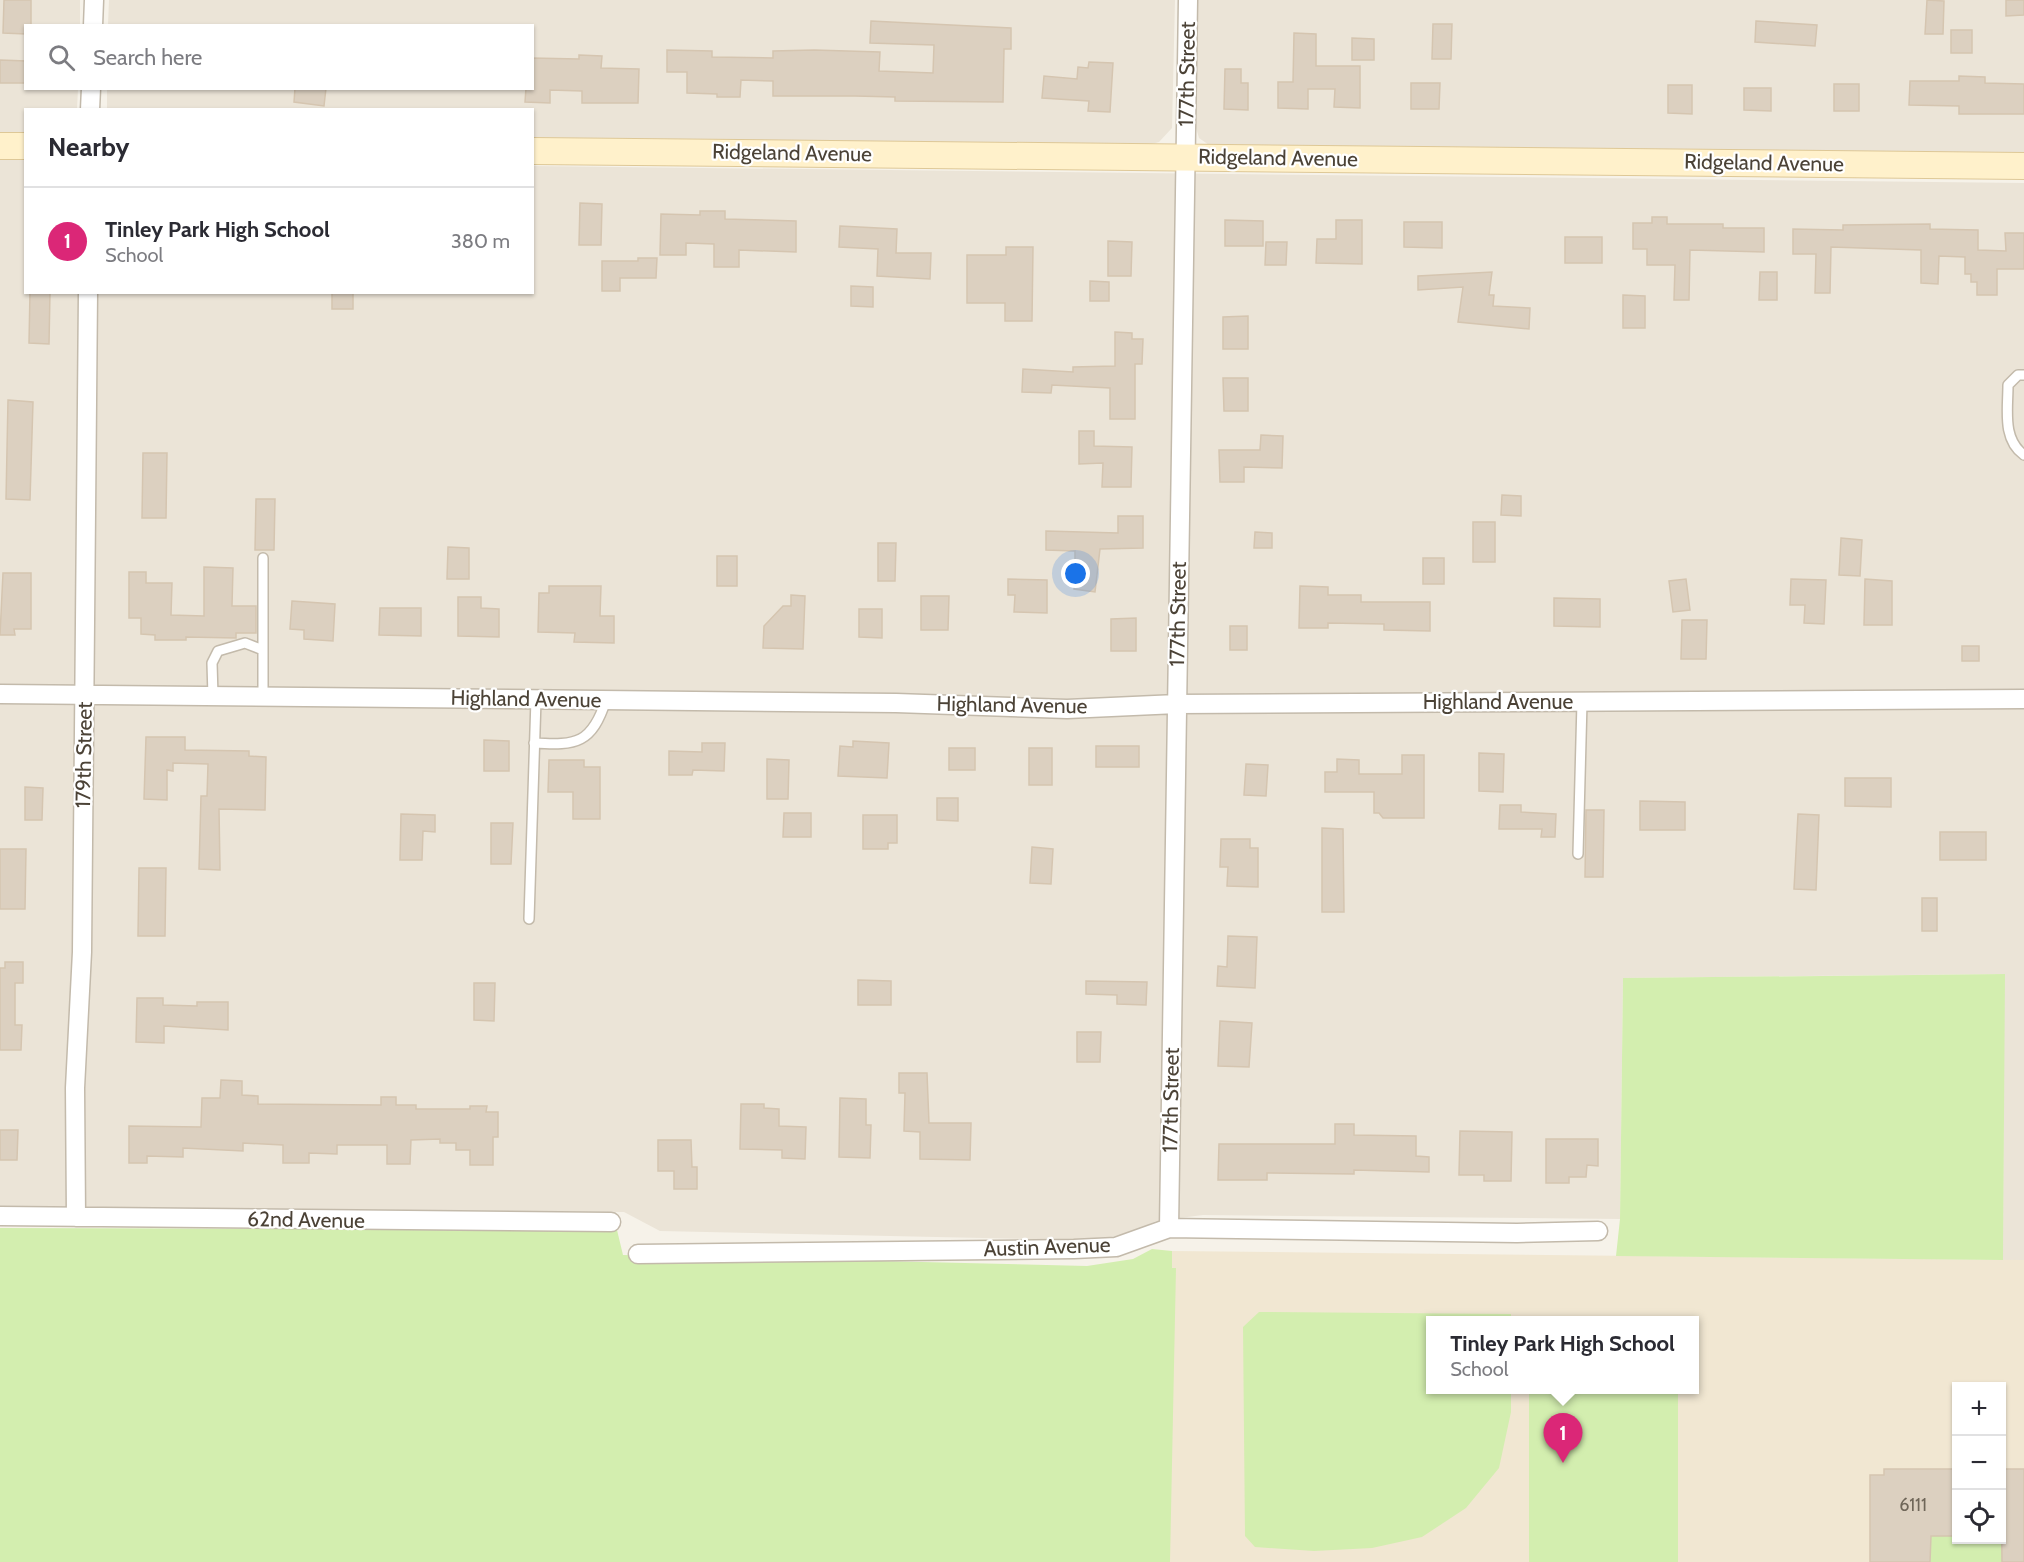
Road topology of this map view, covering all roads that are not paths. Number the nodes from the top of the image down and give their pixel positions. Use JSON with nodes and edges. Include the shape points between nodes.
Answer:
{"nodes":[{"id":1,"x":94,"y":0,"type":"edge"},
{"id":2,"x":1188,"y":0,"type":"edge"},
{"id":3,"x":93,"y":24,"type":"edge"},
{"id":4,"x":91,"y":90,"type":"edge"},
{"id":5,"x":90,"y":108,"type":"edge"},
{"id":6,"x":0,"y":146,"type":"edge"},
{"id":7,"x":24,"y":146,"type":"edge"},
{"id":8,"x":534,"y":151,"type":"edge"},
{"id":9,"x":1185,"y":157,"type":"junction"},
{"id":10,"x":2024,"y":166,"type":"edge"},
{"id":11,"x":88,"y":294,"type":"edge"},
{"id":12,"x":2024,"y":375,"type":"edge"},
{"id":13,"x":2024,"y":455,"type":"edge"},
{"id":14,"x":263,"y":558,"type":"dead end"},
{"id":15,"x":263,"y":650,"type":"junction"},
{"id":16,"x":0,"y":694,"type":"edge"},
{"id":17,"x":85,"y":694,"type":"junction"},
{"id":18,"x":213,"y":696,"type":"junction"},
{"id":19,"x":263,"y":697,"type":"junction"},
{"id":20,"x":536,"y":699,"type":"junction"},
{"id":21,"x":2024,"y":699,"type":"edge"},
{"id":22,"x":606,"y":700,"type":"junction"},
{"id":23,"x":1582,"y":702,"type":"junction"},
{"id":24,"x":1177,"y":704,"type":"junction"},
{"id":25,"x":534,"y":743,"type":"junction"},
{"id":26,"x":1578,"y":854,"type":"dead end"},
{"id":27,"x":529,"y":919,"type":"dead end"},
{"id":28,"x":0,"y":1216,"type":"edge"},
{"id":29,"x":76,"y":1216,"type":"junction"},
{"id":30,"x":611,"y":1222,"type":"dead end"},
{"id":31,"x":1169,"y":1228,"type":"junction"},
{"id":32,"x":1598,"y":1231,"type":"dead end"},
{"id":33,"x":638,"y":1254,"type":"dead end"}],
"edges":[{"from":1,"to":3,"type":"street"},
{"from":2,"to":9,"type":"street","name":"177th Street"},
{"from":4,"to":5,"type":"street"},
{"from":6,"to":7,"type":"street"},
{"from":8,"to":9,"type":"street","name":"Ridgeland Avenue"},
{"from":9,"to":10,"type":"street","name":"Ridgeland Avenue"},
{"from":9,"to":24,"type":"street","name":"177th Street"},
{"from":11,"to":17,"type":"street","name":"179th Street"},
{"from":12,"to":13,"type":"lane","via":[[2018,375],[2008,385],[2009,437]]},
{"from":14,"to":15,"type":"lane"},
{"from":15,"to":18,"type":"lane","via":[[245,643],[218,651],[212,663]]},
{"from":15,"to":19,"type":"lane"},
{"from":16,"to":17,"type":"street","name":"Highland Avenue"},
{"from":17,"to":18,"type":"street","name":"Highland Avenue"},
{"from":17,"to":29,"type":"street","name":"179th Street","via":[[82,952],[75,1089]]},
{"from":18,"to":19,"type":"street","name":"Highland Avenue"},
{"from":19,"to":20,"type":"street","name":"Highland Avenue"},
{"from":20,"to":22,"type":"street","name":"Highland Avenue"},
{"from":20,"to":25,"type":"lane"},
{"from":21,"to":23,"type":"street","name":"Highland Avenue"},
{"from":22,"to":24,"type":"street","name":"Highland Avenue","via":[[1067,709]]},
{"from":22,"to":25,"type":"lane","via":[[592,732],[580,741],[562,745]]},
{"from":23,"to":24,"type":"street","name":"Highland Avenue"},
{"from":23,"to":26,"type":"lane"},
{"from":24,"to":31,"type":"street","name":"177th Street"},
{"from":25,"to":27,"type":"lane"},
{"from":28,"to":29,"type":"street","name":"62nd Avenue"},
{"from":29,"to":30,"type":"street","name":"62nd Avenue"},
{"from":31,"to":32,"type":"street","name":"Austin Avenue"},
{"from":31,"to":33,"type":"street","name":"Austin Avenue","via":[[1116,1247]]}]}
